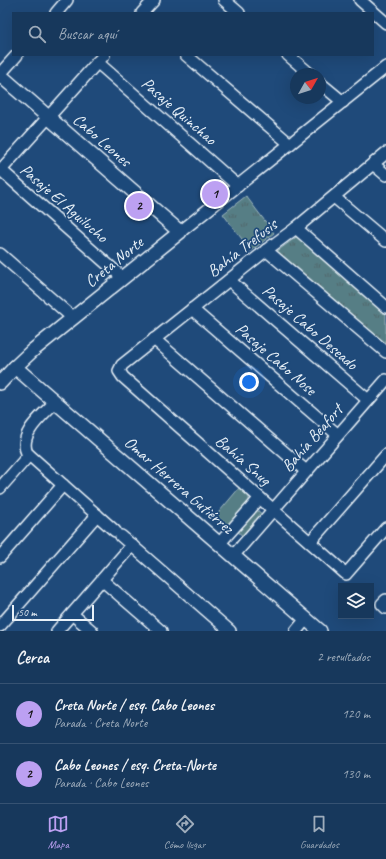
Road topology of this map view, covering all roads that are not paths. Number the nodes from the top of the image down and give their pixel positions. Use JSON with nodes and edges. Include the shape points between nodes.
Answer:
{"nodes":[{"id":1,"x":68,"y":0,"type":"edge"},
{"id":2,"x":154,"y":0,"type":"edge"},
{"id":3,"x":360,"y":0,"type":"edge"},
{"id":4,"x":57,"y":12,"type":"edge"},
{"id":5,"x":143,"y":12,"type":"edge"},
{"id":6,"x":374,"y":12,"type":"edge"},
{"id":7,"x":374,"y":12,"type":"edge"},
{"id":8,"x":386,"y":23,"type":"edge"},
{"id":9,"x":16,"y":56,"type":"edge"},
{"id":10,"x":187,"y":56,"type":"edge"},
{"id":11,"x":289,"y":56,"type":"edge"},
{"id":12,"x":100,"y":59,"type":"edge"},
{"id":13,"x":386,"y":67,"type":"edge"},
{"id":14,"x":303,"y":68,"type":"edge"},
{"id":15,"x":0,"y":74,"type":"edge"},
{"id":16,"x":326,"y":87,"type":"edge"},
{"id":17,"x":343,"y":102,"type":"junction"},
{"id":18,"x":48,"y":116,"type":"junction"},
{"id":19,"x":290,"y":144,"type":"junction"},
{"id":20,"x":386,"y":154,"type":"edge"},
{"id":21,"x":373,"y":164,"type":"junction"},
{"id":22,"x":0,"y":171,"type":"edge"},
{"id":23,"x":386,"y":175,"type":"edge"},
{"id":24,"x":238,"y":186,"type":"junction"},
{"id":25,"x":334,"y":197,"type":"junction"},
{"id":26,"x":296,"y":228,"type":"junction"},
{"id":27,"x":180,"y":232,"type":"junction"},
{"id":28,"x":386,"y":241,"type":"edge"},
{"id":29,"x":266,"y":250,"type":"junction"},
{"id":30,"x":2,"y":260,"type":"edge"},
{"id":31,"x":123,"y":278,"type":"junction"},
{"id":32,"x":229,"y":280,"type":"junction"},
{"id":33,"x":386,"y":307,"type":"edge"},
{"id":34,"x":192,"y":309,"type":"junction"},
{"id":35,"x":73,"y":318,"type":"junction"},
{"id":36,"x":154,"y":339,"type":"junction"},
{"id":37,"x":386,"y":352,"type":"edge"},
{"id":38,"x":15,"y":367,"type":"junction"},
{"id":39,"x":119,"y":370,"type":"joint"},
{"id":40,"x":386,"y":380,"type":"edge"},
{"id":41,"x":0,"y":383,"type":"edge"},
{"id":42,"x":368,"y":400,"type":"junction"},
{"id":43,"x":55,"y":402,"type":"junction"},
{"id":44,"x":338,"y":436,"type":"junction"},
{"id":45,"x":29,"y":455,"type":"junction"},
{"id":46,"x":386,"y":455,"type":"edge"},
{"id":47,"x":306,"y":472,"type":"junction"},
{"id":48,"x":62,"y":485,"type":"junction"},
{"id":49,"x":0,"y":488,"type":"edge"},
{"id":50,"x":260,"y":498,"type":"junction"},
{"id":51,"x":273,"y":509,"type":"junction"},
{"id":52,"x":97,"y":515,"type":"junction"},
{"id":53,"x":386,"y":528,"type":"edge"},
{"id":54,"x":310,"y":542,"type":"junction"},
{"id":55,"x":219,"y":544,"type":"junction"},
{"id":56,"x":132,"y":545,"type":"junction"},
{"id":57,"x":233,"y":556,"type":"junction"},
{"id":58,"x":0,"y":557,"type":"edge"},
{"id":59,"x":102,"y":580,"type":"junction"},
{"id":60,"x":72,"y":614,"type":"junction"},
{"id":61,"x":306,"y":619,"type":"junction"},
{"id":62,"x":0,"y":626,"type":"edge"},
{"id":63,"x":57,"y":631,"type":"edge"},
{"id":64,"x":92,"y":631,"type":"edge"},
{"id":65,"x":161,"y":631,"type":"edge"},
{"id":66,"x":230,"y":631,"type":"edge"},
{"id":67,"x":296,"y":631,"type":"edge"},
{"id":68,"x":320,"y":631,"type":"edge"}],
"edges":[{"from":1,"to":4,"type":"street"},
{"from":2,"to":5,"type":"street"},
{"from":3,"to":6,"type":"street"},
{"from":7,"to":8,"type":"street"},
{"from":9,"to":15,"type":"street"},
{"from":10,"to":19,"type":"street"},
{"from":11,"to":14,"type":"street"},
{"from":12,"to":18,"type":"street"},
{"from":12,"to":24,"type":"street","name":"Pasaje Quinchao"},
{"from":13,"to":17,"type":"street","name":"Creta Norte"},
{"from":15,"to":18,"type":"street","name":"Cabo Leones"},
{"from":16,"to":17,"type":"street"},
{"from":17,"to":19,"type":"street","name":"Creta Norte"},
{"from":18,"to":22,"type":"street"},
{"from":18,"to":27,"type":"street","name":"Cabo Leones"},
{"from":19,"to":24,"type":"street","name":"Creta Norte"},
{"from":20,"to":21,"type":"street","name":"Bahía Trefusis"},
{"from":21,"to":23,"type":"street"},
{"from":21,"to":25,"type":"street","name":"Bahía Trefusis"},
{"from":22,"to":31,"type":"street","name":"Pasaje El Aguilucho"},
{"from":24,"to":27,"type":"street","name":"Creta Norte"},
{"from":25,"to":26,"type":"street","name":"Bahía Trefusis"},
{"from":25,"to":28,"type":"street"},
{"from":26,"to":29,"type":"street","name":"Bahía Trefusis"},
{"from":26,"to":33,"type":"street"},
{"from":27,"to":31,"type":"street","name":"Creta Norte"},
{"from":29,"to":32,"type":"street","name":"Bahía Trefusis"},
{"from":29,"to":37,"type":"street"},
{"from":30,"to":35,"type":"street"},
{"from":31,"to":35,"type":"street","name":"Creta Norte"},
{"from":32,"to":34,"type":"street","name":"Bahía Trefusis"},
{"from":32,"to":42,"type":"street","name":"Pasaje Cabo Deseado"},
{"from":34,"to":36,"type":"street","name":"Bahía Trefusis"},
{"from":34,"to":44,"type":"street","name":"Pasaje Cabo Nose"},
{"from":35,"to":38,"type":"street","name":"Creta Norte"},
{"from":36,"to":39,"type":"street","name":"Bahía Trefusis"},
{"from":36,"to":47,"type":"street"},
{"from":38,"to":41,"type":"street","name":"Creta Norte"},
{"from":38,"to":43,"type":"street","name":"Omar Herrera Gutiérrez"},
{"from":39,"to":50,"type":"street","name":"Bahía Snug","via":[[123,377]]},
{"from":40,"to":42,"type":"street","name":"Bahía Beafort"},
{"from":42,"to":44,"type":"street","name":"Bahía Beafort"},
{"from":43,"to":45,"type":"street","via":[[27,433],[24,446]]},
{"from":43,"to":55,"type":"street","name":"Omar Herrera Gutiérrez"},
{"from":44,"to":47,"type":"street","name":"Bahía Beafort"},
{"from":45,"to":48,"type":"street"},
{"from":45,"to":49,"type":"street"},
{"from":46,"to":54,"type":"street"},
{"from":47,"to":51,"type":"street","name":"Bahía Beafort"},
{"from":48,"to":52,"type":"street"},
{"from":48,"to":58,"type":"street"},
{"from":50,"to":51,"type":"street","name":"Bahía Snug"},
{"from":50,"to":55,"type":"street"},
{"from":51,"to":54,"type":"street","name":"Bahía Snug"},
{"from":51,"to":57,"type":"street","name":"Bahía Beafort"},
{"from":52,"to":56,"type":"street"},
{"from":52,"to":62,"type":"street"},
{"from":53,"to":54,"type":"street","name":"Bahía Snug","via":[[346,574]]},
{"from":55,"to":57,"type":"street","name":"Omar Herrera Gutiérrez"},
{"from":56,"to":59,"type":"street"},
{"from":56,"to":66,"type":"street"},
{"from":57,"to":61,"type":"street","name":"Omar Herrera Gutiérrez"},
{"from":59,"to":60,"type":"street"},
{"from":59,"to":65,"type":"street"},
{"from":60,"to":63,"type":"street"},
{"from":60,"to":64,"type":"street"},
{"from":61,"to":67,"type":"street"},
{"from":61,"to":68,"type":"street","name":"Omar Herrera Gutiérrez"}]}
